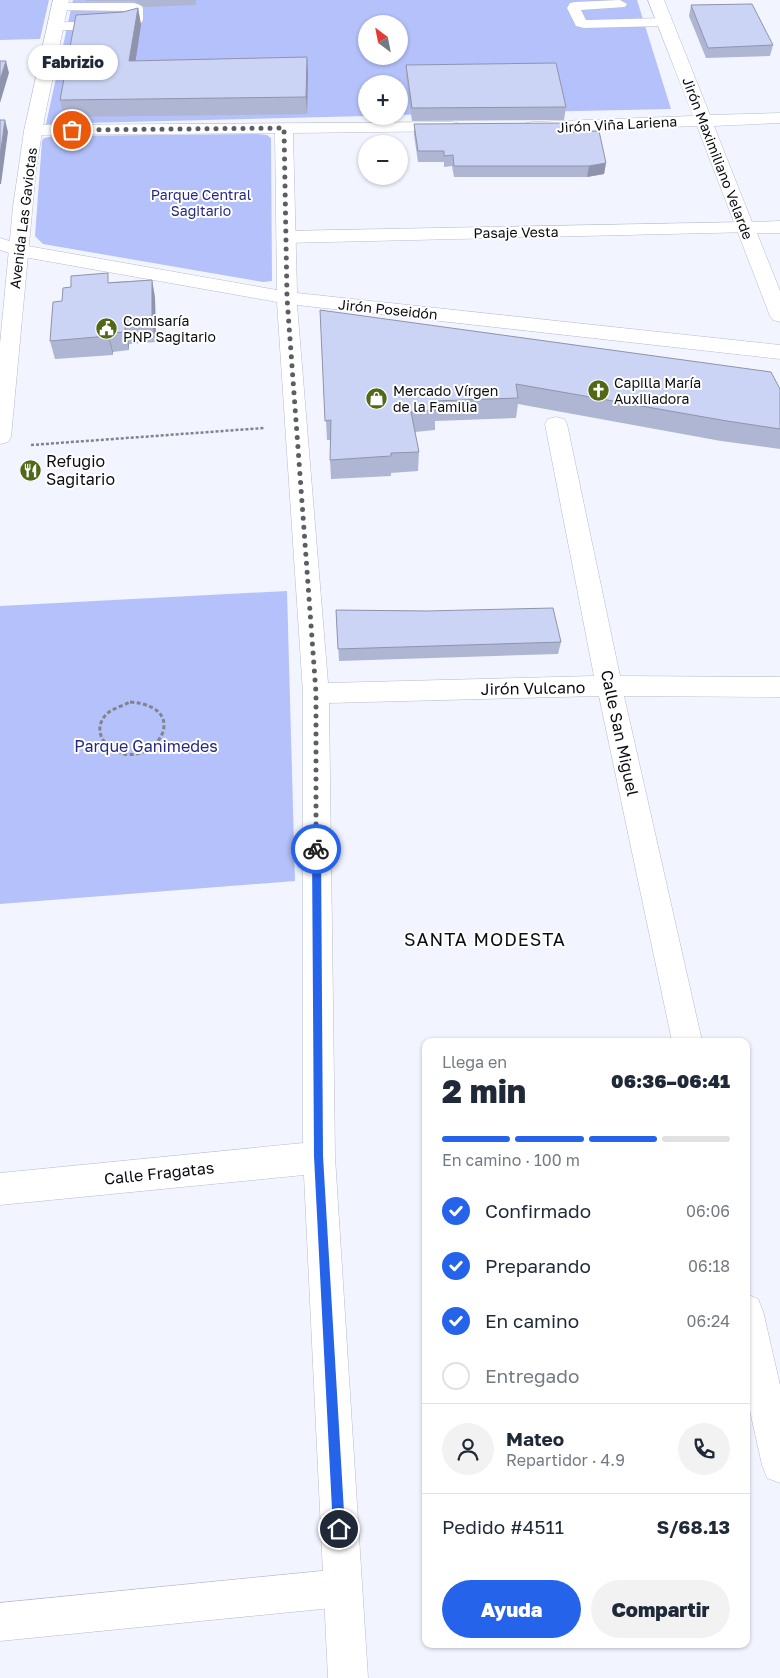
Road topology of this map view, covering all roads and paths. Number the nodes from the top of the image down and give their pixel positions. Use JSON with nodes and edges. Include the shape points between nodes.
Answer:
{"nodes":[{"id":1,"x":656,"y":0,"type":"edge"},
{"id":2,"x":60,"y":4,"type":"edge"},
{"id":3,"x":620,"y":4,"type":"dead end"},
{"id":4,"x":665,"y":22,"type":"junction"},
{"id":5,"x":56,"y":26,"type":"junction"},
{"id":6,"x":780,"y":118,"type":"edge"},
{"id":7,"x":703,"y":120,"type":"junction"},
{"id":8,"x":467,"y":127,"type":"edge"},
{"id":9,"x":517,"y":127,"type":"edge"},
{"id":10,"x":284,"y":128,"type":"junction"},
{"id":11,"x":33,"y":130,"type":"junction"},
{"id":12,"x":780,"y":227,"type":"edge"},
{"id":13,"x":746,"y":228,"type":"junction"},
{"id":14,"x":286,"y":237,"type":"junction"},
{"id":15,"x":9,"y":247,"type":"edge"},
{"id":16,"x":287,"y":298,"type":"junction"},
{"id":17,"x":780,"y":316,"type":"edge"},
{"id":18,"x":780,"y":352,"type":"edge"},
{"id":19,"x":556,"y":424,"type":"dead end"},
{"id":20,"x":298,"y":425,"type":"junction"},
{"id":21,"x":0,"y":438,"type":"edge"},
{"id":22,"x":30,"y":446,"type":"dead end"},
{"id":23,"x":609,"y":686,"type":"junction"},
{"id":24,"x":780,"y":687,"type":"edge"},
{"id":25,"x":316,"y":693,"type":"junction"},
{"id":26,"x":130,"y":754,"type":"joint"},
{"id":27,"x":686,"y":1038,"type":"edge"},
{"id":28,"x":319,"y":1156,"type":"junction"},
{"id":29,"x":0,"y":1189,"type":"edge"},
{"id":30,"x":750,"y":1329,"type":"edge"},
{"id":31,"x":780,"y":1465,"type":"edge"},
{"id":32,"x":342,"y":1588,"type":"junction"},
{"id":33,"x":0,"y":1622,"type":"edge"},
{"id":34,"x":348,"y":1678,"type":"edge"}],
"edges":[{"from":1,"to":4,"type":"street","name":"Jirón Maximiliano Velarde"},
{"from":2,"to":5,"type":"street","name":"Avenida Las Gaviotas"},
{"from":2,"to":5,"type":"lane","via":[[134,7],[137,8],[136,21]]},
{"from":3,"to":4,"type":"lane","via":[[574,8],[584,24]]},
{"from":4,"to":7,"type":"street","name":"Jirón Maximiliano Velarde"},
{"from":5,"to":11,"type":"street","name":"Avenida Las Gaviotas"},
{"from":6,"to":7,"type":"street","name":"Jirón Viña Lariena"},
{"from":7,"to":9,"type":"street","name":"Jirón Viña Lariena"},
{"from":7,"to":13,"type":"street","name":"Jirón Maximiliano Velarde"},
{"from":8,"to":10,"type":"street"},
{"from":10,"to":11,"type":"street"},
{"from":10,"to":14,"type":"street"},
{"from":11,"to":15,"type":"street","name":"Avenida Las Gaviotas"},
{"from":12,"to":13,"type":"street","name":"Pasaje Vesta"},
{"from":13,"to":14,"type":"street","name":"Pasaje Vesta"},
{"from":13,"to":17,"type":"street","name":"Jirón Maximiliano Velarde"},
{"from":14,"to":16,"type":"street"},
{"from":15,"to":16,"type":"street","name":"Jirón Poseidón"},
{"from":15,"to":21,"type":"street","name":"Avenida Las Gaviotas","via":[[8,384]]},
{"from":16,"to":18,"type":"street","name":"Jirón Poseidón"},
{"from":16,"to":20,"type":"street"},
{"from":19,"to":23,"type":"street","name":"Calle San Miguel"},
{"from":20,"to":22,"type":"path"},
{"from":20,"to":25,"type":"street"},
{"from":23,"to":24,"type":"street","name":"Jirón Vulcano"},
{"from":23,"to":25,"type":"street","name":"Jirón Vulcano"},
{"from":23,"to":27,"type":"street","name":"Calle San Miguel"},
{"from":25,"to":28,"type":"street"},
{"from":26,"to":26,"type":"path","via":[[109,750],[102,743],[99,726],[110,710],[130,702],[140,702],[154,707],[163,716],[163,733],[153,746],[141,753]]},
{"from":28,"to":29,"type":"street","name":"Calle Fragatas"},
{"from":28,"to":32,"type":"street"},
{"from":30,"to":31,"type":"street"},
{"from":32,"to":33,"type":"street"},
{"from":32,"to":34,"type":"street"}]}
